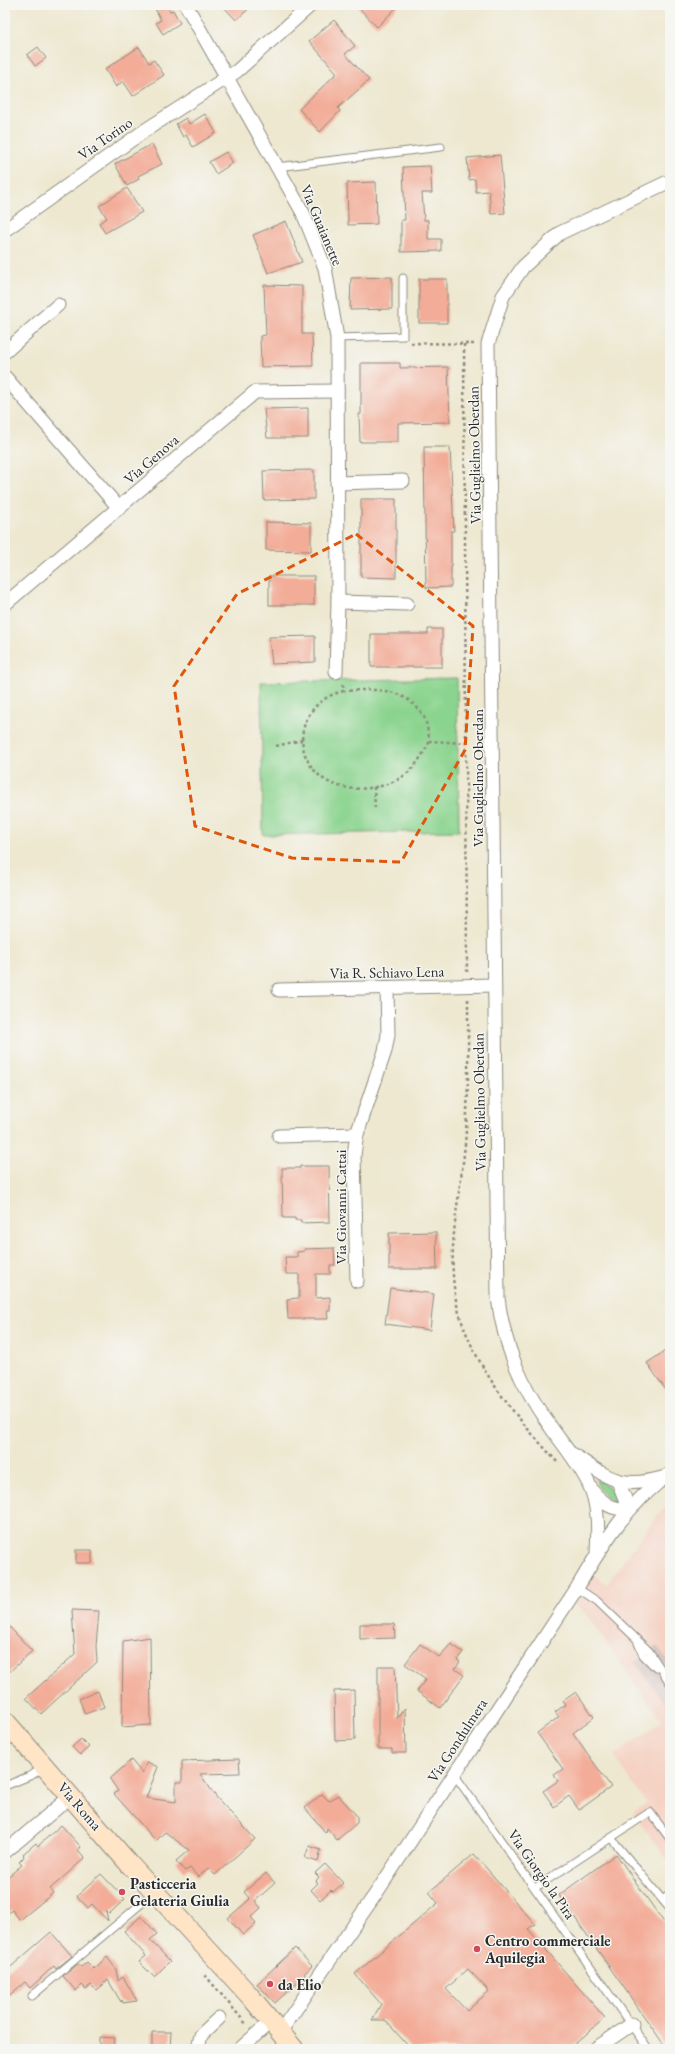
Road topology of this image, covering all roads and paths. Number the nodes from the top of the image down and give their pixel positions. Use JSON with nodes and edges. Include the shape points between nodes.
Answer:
{"nodes":[{"id":1,"x":186,"y":5,"type":"edge"},
{"id":2,"x":311,"y":5,"type":"edge"},
{"id":3,"x":227,"y":77,"type":"junction"},
{"id":4,"x":441,"y":147,"type":"dead end"},
{"id":5,"x":277,"y":167,"type":"junction"},
{"id":6,"x":670,"y":181,"type":"edge"},
{"id":7,"x":5,"y":230,"type":"edge"},
{"id":8,"x":403,"y":278,"type":"dead end"},
{"id":9,"x":58,"y":305,"type":"dead end"},
{"id":10,"x":337,"y":338,"type":"junction"},
{"id":11,"x":408,"y":343,"type":"dead end"},
{"id":12,"x":464,"y":344,"type":"junction"},
{"id":13,"x":488,"y":344,"type":"junction"},
{"id":14,"x":5,"y":352,"type":"edge"},
{"id":15,"x":5,"y":377,"type":"edge"},
{"id":16,"x":337,"y":391,"type":"junction"},
{"id":17,"x":403,"y":481,"type":"dead end"},
{"id":18,"x":338,"y":483,"type":"junction"},
{"id":19,"x":119,"y":508,"type":"junction"},
{"id":20,"x":338,"y":602,"type":"junction"},
{"id":21,"x":5,"y":604,"type":"edge"},
{"id":22,"x":407,"y":604,"type":"dead end"},
{"id":23,"x":336,"y":672,"type":"joint"},
{"id":24,"x":344,"y":691,"type":"junction"},
{"id":25,"x":302,"y":740,"type":"junction"},
{"id":26,"x":430,"y":741,"type":"junction"},
{"id":27,"x":466,"y":743,"type":"junction"},
{"id":28,"x":276,"y":746,"type":"dead end"},
{"id":29,"x":374,"y":787,"type":"junction"},
{"id":30,"x":375,"y":809,"type":"dead end"},
{"id":31,"x":494,"y":986,"type":"junction"},
{"id":32,"x":468,"y":987,"type":"junction"},
{"id":33,"x":387,"y":988,"type":"junction"},
{"id":34,"x":279,"y":990,"type":"dead end"},
{"id":35,"x":358,"y":1134,"type":"junction"},
{"id":36,"x":279,"y":1136,"type":"dead end"},
{"id":37,"x":357,"y":1281,"type":"dead end"},
{"id":38,"x":569,"y":1452,"type":"junction"},
{"id":39,"x":559,"y":1465,"type":"dead end"},
{"id":40,"x":667,"y":1476,"type":"edge"},
{"id":41,"x":618,"y":1481,"type":"junction"},
{"id":42,"x":592,"y":1491,"type":"junction"},
{"id":43,"x":628,"y":1509,"type":"junction"},
{"id":44,"x":597,"y":1553,"type":"junction"},
{"id":45,"x":577,"y":1588,"type":"junction"},
{"id":46,"x":636,"y":1639,"type":"junction"},
{"id":47,"x":5,"y":1721,"type":"edge"},
{"id":48,"x":46,"y":1766,"type":"junction"},
{"id":49,"x":454,"y":1774,"type":"junction"},
{"id":50,"x":5,"y":1786,"type":"edge"},
{"id":51,"x":70,"y":1796,"type":"junction"},
{"id":52,"x":611,"y":1838,"type":"junction"},
{"id":53,"x":670,"y":1840,"type":"edge"},
{"id":54,"x":5,"y":1852,"type":"edge"},
{"id":55,"x":535,"y":1888,"type":"junction"},
{"id":56,"x":155,"y":1892,"type":"junction"},
{"id":57,"x":670,"y":1894,"type":"edge"},
{"id":58,"x":662,"y":1900,"type":"junction"},
{"id":59,"x":670,"y":1909,"type":"edge"},
{"id":60,"x":32,"y":1996,"type":"dead end"},
{"id":61,"x":219,"y":2018,"type":"dead end"},
{"id":62,"x":632,"y":2024,"type":"junction"},
{"id":63,"x":276,"y":2027,"type":"junction"},
{"id":64,"x":198,"y":2049,"type":"edge"},
{"id":65,"x":240,"y":2049,"type":"edge"},
{"id":66,"x":294,"y":2049,"type":"edge"},
{"id":67,"x":594,"y":2049,"type":"edge"},
{"id":68,"x":648,"y":2049,"type":"edge"}],
"edges":[{"from":1,"to":3,"type":"street","name":"Via Guaianette"},
{"from":2,"to":3,"type":"street","name":"Via Torino"},
{"from":3,"to":5,"type":"street","name":"Via Guaianette"},
{"from":3,"to":7,"type":"street","name":"Via Torino","via":[[144,131]]},
{"from":4,"to":5,"type":"lane"},
{"from":5,"to":10,"type":"street","name":"Via Guaianette","via":[[303,213],[325,268]]},
{"from":6,"to":13,"type":"street","name":"Via Guglielmo Oberdan","via":[[560,233],[523,267],[503,296]]},
{"from":8,"to":10,"type":"lane","via":[[403,336]]},
{"from":9,"to":14,"type":"street"},
{"from":10,"to":16,"type":"street","name":"Via Guaianette"},
{"from":11,"to":12,"type":"path"},
{"from":12,"to":13,"type":"path"},
{"from":12,"to":27,"type":"path"},
{"from":13,"to":31,"type":"street","name":"Via Guglielmo Oberdan"},
{"from":15,"to":19,"type":"street"},
{"from":16,"to":18,"type":"street","name":"Via Guaianette"},
{"from":16,"to":19,"type":"street","name":"Via Genova","via":[[255,392]]},
{"from":17,"to":18,"type":"street"},
{"from":18,"to":20,"type":"street","name":"Via Guaianette"},
{"from":19,"to":21,"type":"street","name":"Via Genova"},
{"from":20,"to":22,"type":"street"},
{"from":20,"to":23,"type":"street","name":"Via Guaianette"},
{"from":23,"to":24,"type":"path","via":[[342,680]]},
{"from":24,"to":25,"type":"path","via":[[322,700],[310,712],[303,727]]},
{"from":24,"to":26,"type":"path","via":[[391,691],[408,700],[424,718]]},
{"from":25,"to":28,"type":"path"},
{"from":25,"to":29,"type":"path","via":[[310,764],[321,777],[340,786]]},
{"from":26,"to":27,"type":"path"},
{"from":26,"to":29,"type":"path","via":[[413,768],[403,777]]},
{"from":27,"to":32,"type":"path"},
{"from":29,"to":30,"type":"path"},
{"from":31,"to":32,"type":"street","name":"Via R. Schiavo Lena"},
{"from":31,"to":38,"type":"street","name":"Via Guglielmo Oberdan","via":[[496,1228],[501,1324],[508,1349],[528,1394]]},
{"from":32,"to":33,"type":"street","name":"Via R. Schiavo Lena"},
{"from":32,"to":39,"type":"path","via":[[469,1094],[452,1258],[459,1314],[467,1337],[491,1382]]},
{"from":33,"to":34,"type":"street","name":"Via R. Schiavo Lena"},
{"from":33,"to":35,"type":"street","name":"Via Giovanni Cattai","via":[[388,1035],[385,1051]]},
{"from":35,"to":36,"type":"street","name":"Via Giovanni Cattai"},
{"from":35,"to":37,"type":"street","name":"Via Giovanni Cattai","via":[[354,1156]]},
{"from":38,"to":41,"type":"street","name":"Via Guglielmo Oberdan","via":[[611,1480]]},
{"from":38,"to":42,"type":"street","name":"Via Guglielmo Oberdan"},
{"from":40,"to":41,"type":"street","name":"Via Guglielmo Oberdan","via":[[635,1483]]},
{"from":40,"to":43,"type":"street","name":"Via Gondulmera"},
{"from":41,"to":43,"type":"street"},
{"from":42,"to":43,"type":"street","name":"Via Guglielmo Oberdan","via":[[604,1504],[619,1510]]},
{"from":42,"to":44,"type":"street","name":"Via Guglielmo Oberdan","via":[[598,1528]]},
{"from":43,"to":44,"type":"street","name":"Via Gondulmera"},
{"from":44,"to":45,"type":"street","name":"Via Gondulmera"},
{"from":45,"to":46,"type":"lane","via":[[597,1601]]},
{"from":45,"to":49,"type":"street","name":"Via Gondulmera"},
{"from":46,"to":46,"type":"lane","via":[[643,1655],[670,1683],[649,1651]]},
{"from":47,"to":48,"type":"main road","name":"Via Roma"},
{"from":48,"to":50,"type":"lane"},
{"from":48,"to":51,"type":"main road","name":"Via Roma"},
{"from":49,"to":55,"type":"lane","name":"Via Giorgio la Pira"},
{"from":49,"to":63,"type":"street","name":"Via Gondulmera","via":[[377,1892]]},
{"from":51,"to":54,"type":"street"},
{"from":51,"to":56,"type":"main road","name":"Via Roma"},
{"from":52,"to":53,"type":"lane","via":[[650,1812]]},
{"from":52,"to":55,"type":"lane"},
{"from":52,"to":58,"type":"lane"},
{"from":55,"to":62,"type":"lane","name":"Via Giorgio la Pira"},
{"from":56,"to":60,"type":"lane"},
{"from":56,"to":63,"type":"main road","name":"Via Roma"},
{"from":57,"to":58,"type":"lane"},
{"from":58,"to":59,"type":"lane"},
{"from":61,"to":64,"type":"street","via":[[201,2035]]},
{"from":62,"to":67,"type":"street"},
{"from":62,"to":68,"type":"lane","name":"Via Giorgio la Pira"},
{"from":63,"to":65,"type":"street","name":"Via Gondulmera"},
{"from":63,"to":66,"type":"main road","name":"Via Roma"}]}
